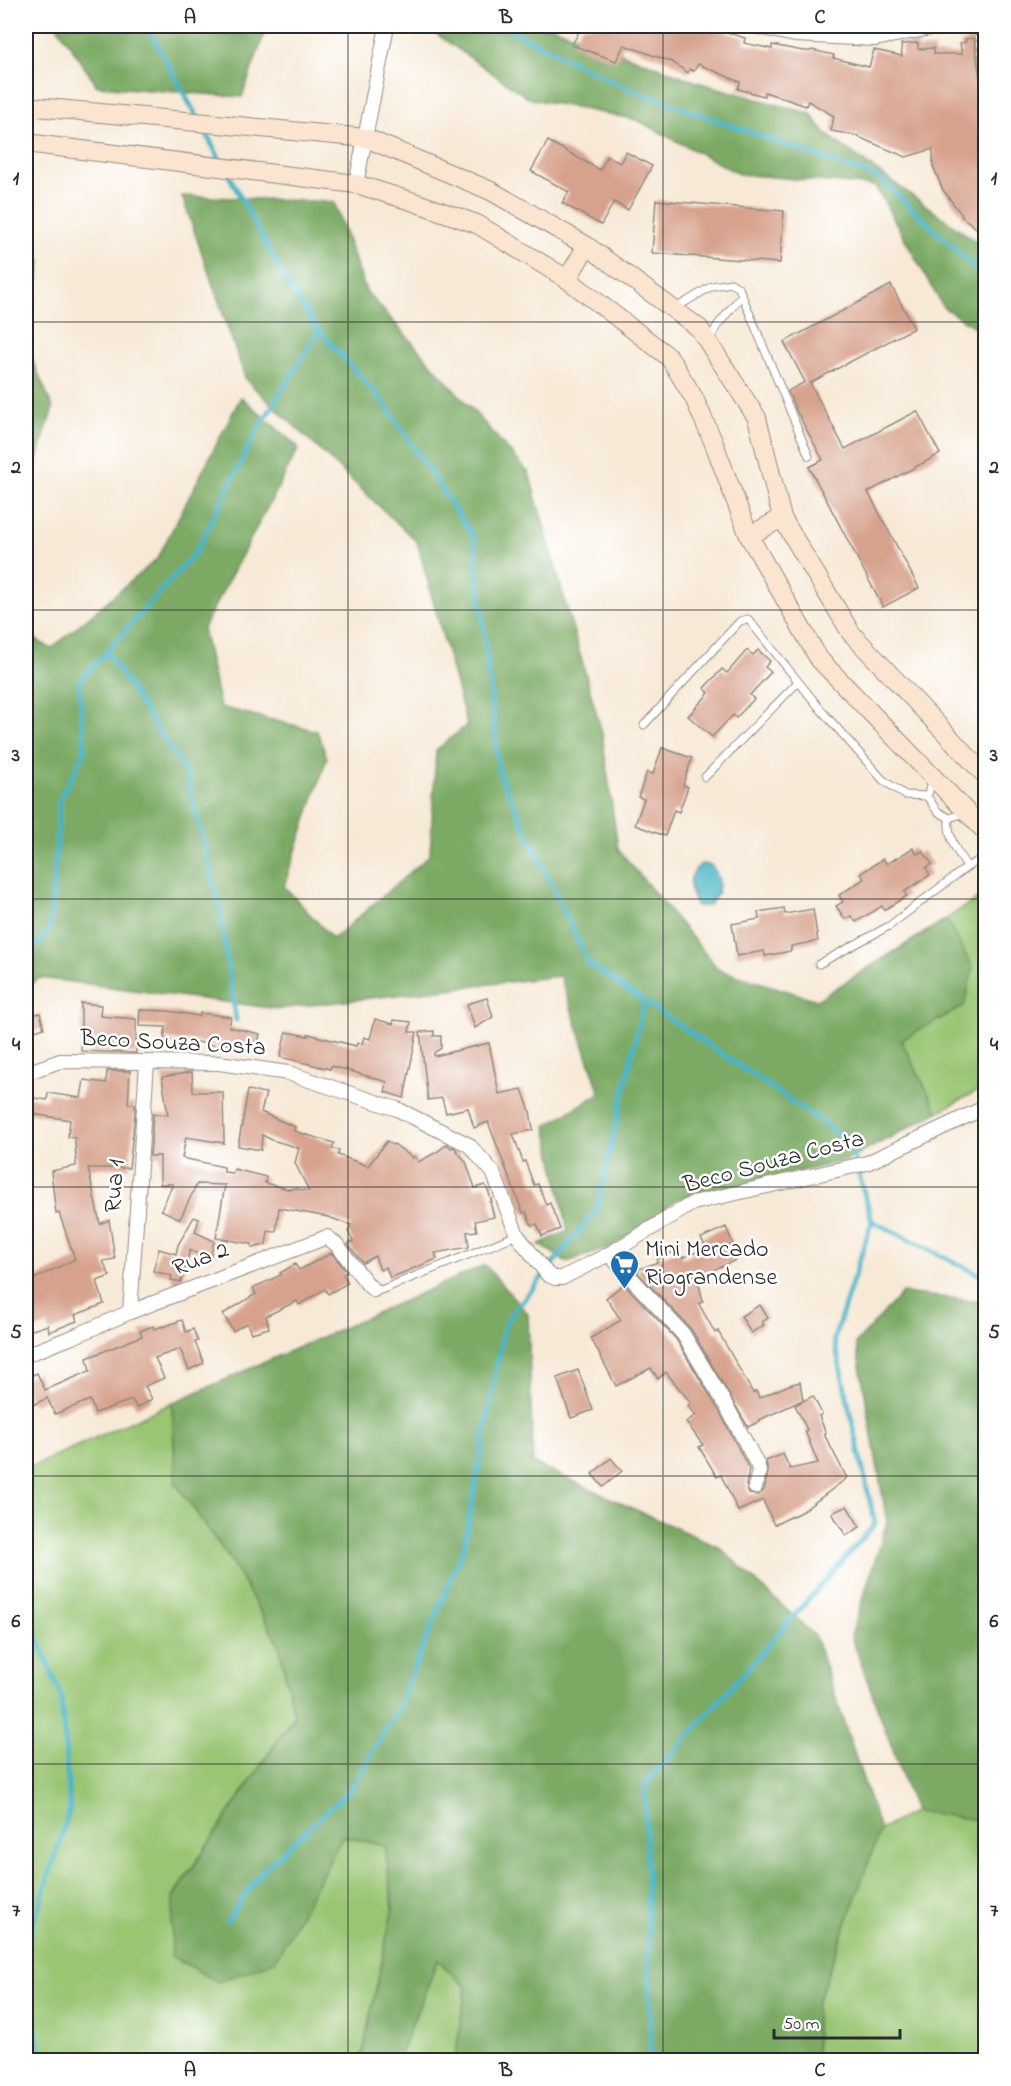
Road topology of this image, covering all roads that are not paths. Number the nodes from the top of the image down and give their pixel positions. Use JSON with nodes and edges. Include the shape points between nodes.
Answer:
{"nodes":[{"id":1,"x":387,"y":26,"type":"edge"},
{"id":2,"x":753,"y":26,"type":"edge"},
{"id":3,"x":941,"y":26,"type":"edge"},
{"id":4,"x":978,"y":26,"type":"edge"},
{"id":5,"x":986,"y":77,"type":"edge"},
{"id":6,"x":26,"y":106,"type":"edge"},
{"id":7,"x":366,"y":138,"type":"junction"},
{"id":8,"x":26,"y":143,"type":"edge"},
{"id":9,"x":356,"y":184,"type":"junction"},
{"id":10,"x":587,"y":246,"type":"junction"},
{"id":11,"x":567,"y":279,"type":"junction"},
{"id":12,"x":742,"y":295,"type":"junction"},
{"id":13,"x":673,"y":310,"type":"junction"},
{"id":14,"x":708,"y":342,"type":"junction"},
{"id":15,"x":809,"y":456,"type":"dead end"},
{"id":16,"x":782,"y":518,"type":"junction"},
{"id":17,"x":749,"y":536,"type":"junction"},
{"id":18,"x":798,"y":681,"type":"junction"},
{"id":19,"x":644,"y":725,"type":"dead end"},
{"id":20,"x":986,"y":776,"type":"edge"},
{"id":21,"x":705,"y":777,"type":"dead end"},
{"id":22,"x":934,"y":778,"type":"junction"},
{"id":23,"x":927,"y":796,"type":"junction"},
{"id":24,"x":967,"y":813,"type":"junction"},
{"id":25,"x":949,"y":818,"type":"junction"},
{"id":26,"x":986,"y":832,"type":"edge"},
{"id":27,"x":986,"y":856,"type":"edge"},
{"id":28,"x":967,"y":867,"type":"junction"},
{"id":29,"x":819,"y":964,"type":"dead end"},
{"id":30,"x":147,"y":1063,"type":"junction"},
{"id":31,"x":26,"y":1073,"type":"edge"},
{"id":32,"x":986,"y":1107,"type":"edge"},
{"id":33,"x":517,"y":1235,"type":"junction"},
{"id":34,"x":609,"y":1254,"type":"junction"},
{"id":35,"x":374,"y":1290,"type":"joint"},
{"id":36,"x":129,"y":1312,"type":"junction"},
{"id":37,"x":26,"y":1355,"type":"edge"},
{"id":38,"x":755,"y":1487,"type":"dead end"}],
"edges":[{"from":1,"to":7,"type":"street"},
{"from":2,"to":3,"type":"street","via":[[795,35],[875,39]]},
{"from":4,"to":5,"type":"lane"},
{"from":6,"to":7,"type":"street"},
{"from":7,"to":9,"type":"street"},
{"from":7,"to":10,"type":"street","via":[[491,190]]},
{"from":8,"to":9,"type":"street"},
{"from":9,"to":11,"type":"street","via":[[477,225]]},
{"from":10,"to":11,"type":"street"},
{"from":10,"to":13,"type":"street"},
{"from":11,"to":17,"type":"street","via":[[669,357],[694,398]]},
{"from":12,"to":13,"type":"lane","via":[[735,285],[725,282]]},
{"from":12,"to":14,"type":"lane"},
{"from":12,"to":15,"type":"lane"},
{"from":13,"to":14,"type":"street","via":[[699,328]]},
{"from":14,"to":16,"type":"street","via":[[757,418]]},
{"from":16,"to":17,"type":"street"},
{"from":16,"to":20,"type":"street","via":[[851,633]]},
{"from":17,"to":22,"type":"street","via":[[819,659]]},
{"from":18,"to":19,"type":"lane","via":[[748,619],[744,619]]},
{"from":18,"to":21,"type":"lane"},
{"from":18,"to":23,"type":"lane","via":[[883,780],[905,795]]},
{"from":22,"to":23,"type":"lane"},
{"from":22,"to":24,"type":"street"},
{"from":23,"to":25,"type":"lane","via":[[937,811]]},
{"from":24,"to":25,"type":"lane"},
{"from":24,"to":26,"type":"street"},
{"from":25,"to":28,"type":"lane","via":[[951,840]]},
{"from":27,"to":28,"type":"lane"},
{"from":28,"to":29,"type":"lane","via":[[889,926]]},
{"from":30,"to":31,"type":"street","name":"Beco Souza Costa","via":[[60,1061]]},
{"from":30,"to":33,"type":"street","name":"Beco Souza Costa","via":[[219,1064],[288,1073],[397,1109],[469,1145],[492,1173]]},
{"from":30,"to":36,"type":"street","name":"Rua 1"},
{"from":32,"to":34,"type":"street","name":"Beco Souza Costa","via":[[867,1163],[693,1203]]},
{"from":33,"to":34,"type":"street","name":"Beco Souza Costa","via":[[548,1275],[555,1278]]},
{"from":33,"to":35,"type":"lane"},
{"from":34,"to":38,"type":"street","via":[[683,1334],[728,1407],[758,1466]]},
{"from":35,"to":36,"type":"street","name":"Rua 2","via":[[327,1237]]},
{"from":36,"to":37,"type":"street","name":"Rua 2"}]}
